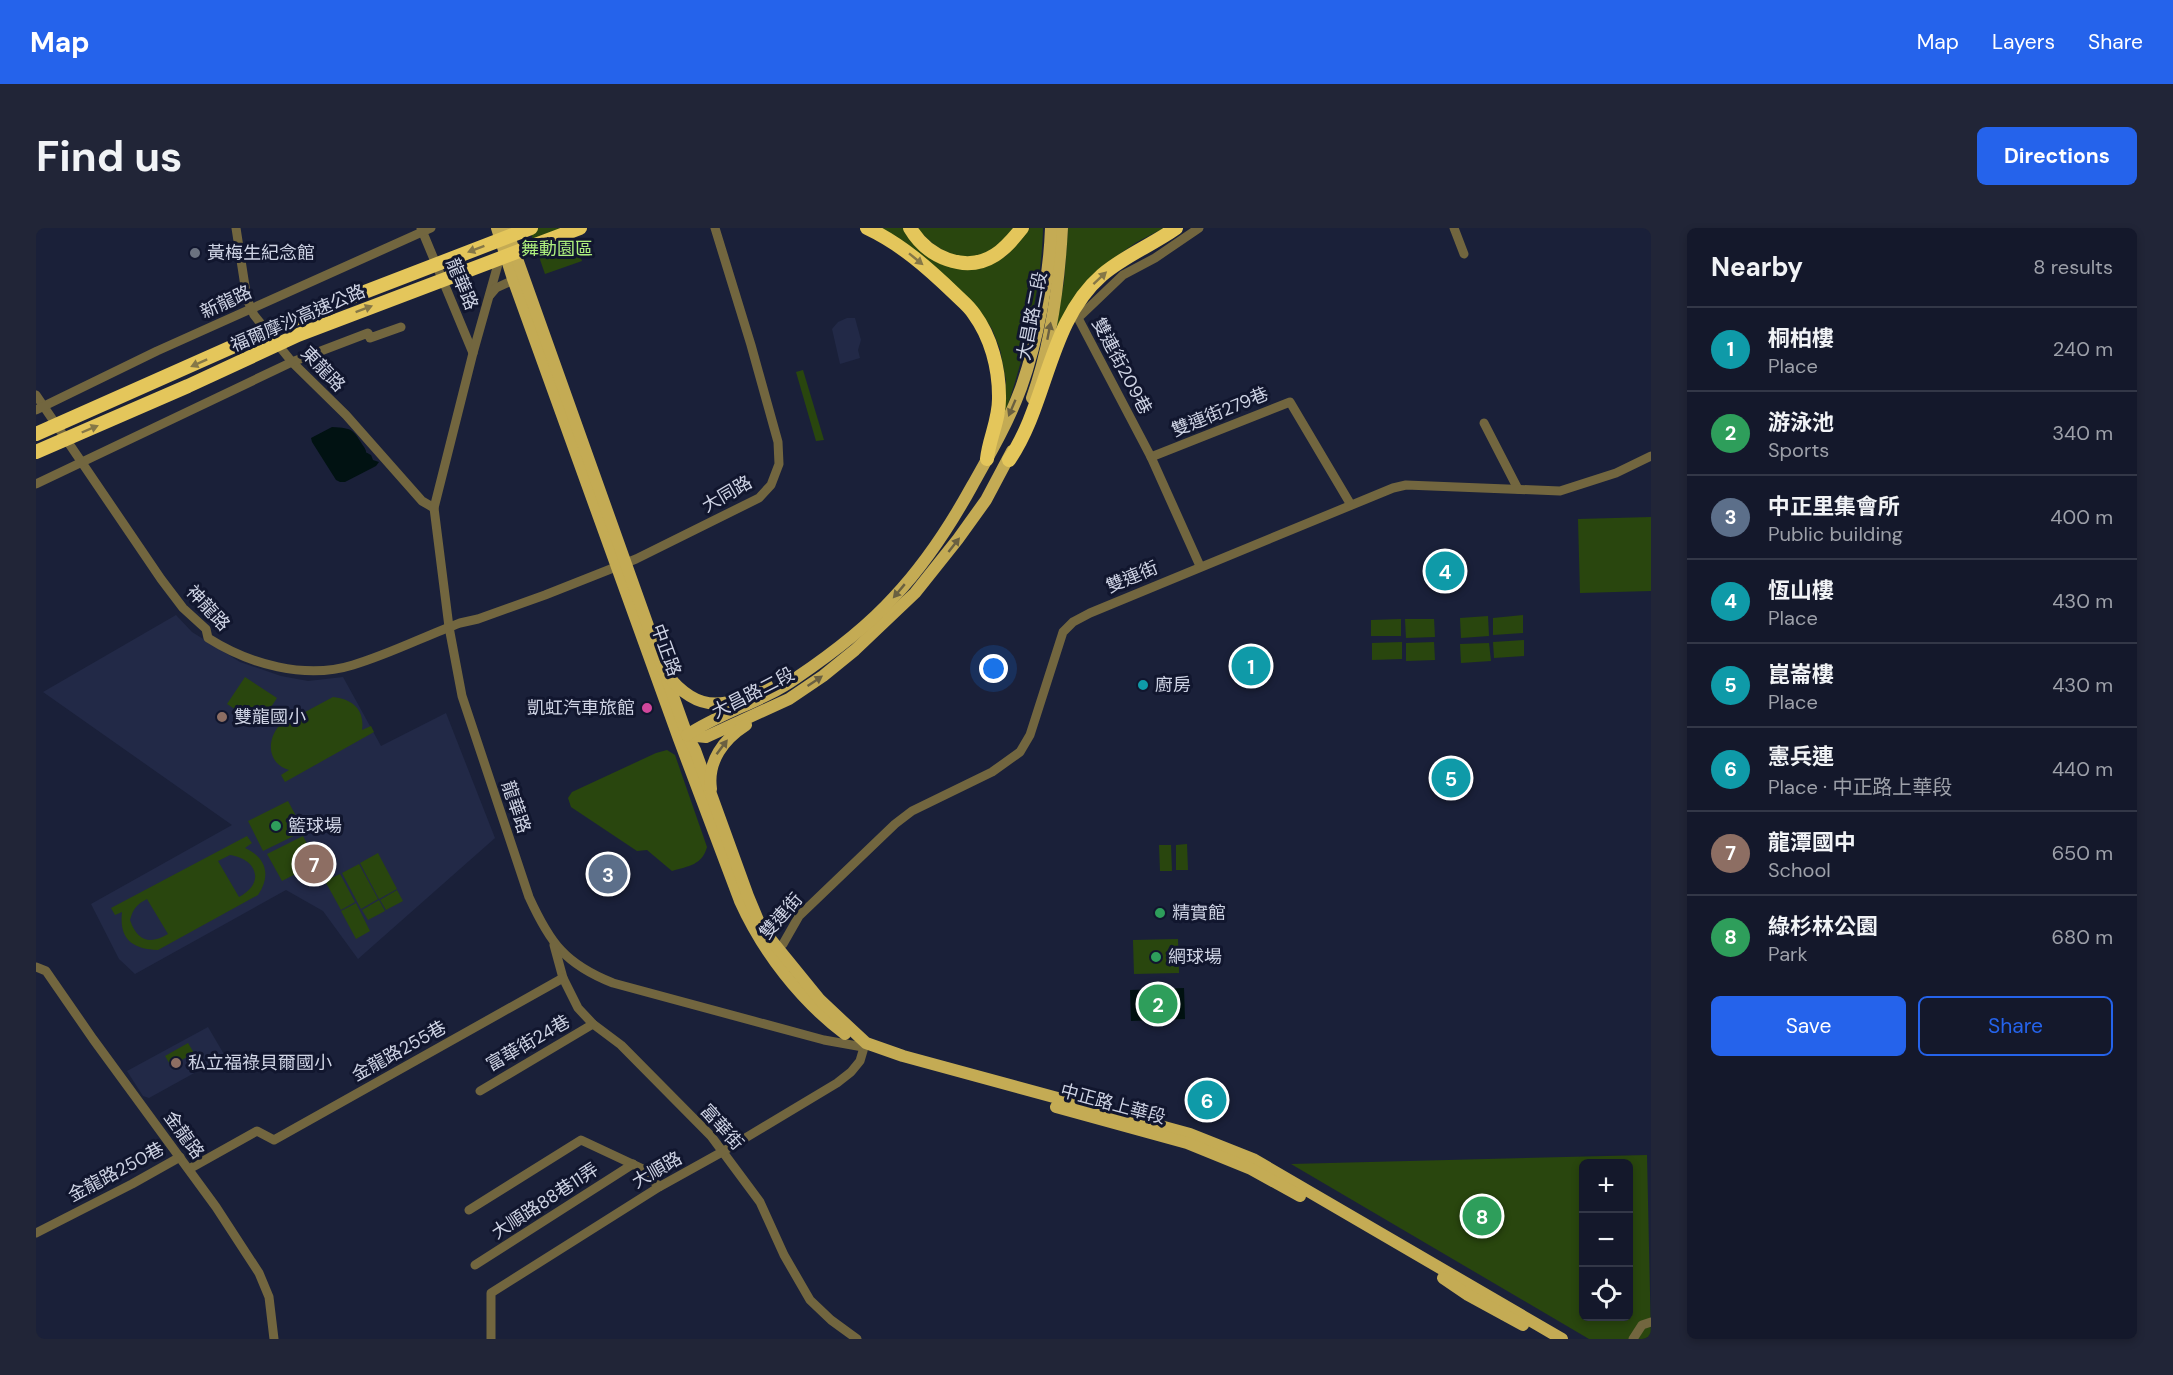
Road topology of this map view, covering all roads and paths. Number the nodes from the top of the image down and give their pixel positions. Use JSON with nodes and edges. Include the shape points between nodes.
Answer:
{"nodes":[{"id":1,"x":236,"y":228,"type":"edge"},
{"id":2,"x":497,"y":228,"type":"edge"},
{"id":3,"x":506,"y":228,"type":"edge"},
{"id":4,"x":531,"y":228,"type":"edge"},
{"id":5,"x":580,"y":228,"type":"edge"},
{"id":6,"x":715,"y":228,"type":"edge"},
{"id":7,"x":867,"y":228,"type":"edge"},
{"id":8,"x":910,"y":228,"type":"edge"},
{"id":9,"x":1022,"y":228,"type":"edge"},
{"id":10,"x":1051,"y":228,"type":"edge"},
{"id":11,"x":1062,"y":228,"type":"edge"},
{"id":12,"x":1176,"y":228,"type":"edge"},
{"id":13,"x":1199,"y":228,"type":"edge"},
{"id":14,"x":1454,"y":228,"type":"edge"},
{"id":15,"x":425,"y":229,"type":"edge"},
{"id":16,"x":509,"y":251,"type":"junction"},
{"id":17,"x":1464,"y":254,"type":"dead end"},
{"id":18,"x":518,"y":278,"type":"junction"},
{"id":19,"x":490,"y":296,"type":"junction"},
{"id":20,"x":251,"y":308,"type":"junction"},
{"id":21,"x":401,"y":327,"type":"dead end"},
{"id":22,"x":472,"y":353,"type":"junction"},
{"id":23,"x":292,"y":362,"type":"junction"},
{"id":24,"x":36,"y":395,"type":"edge"},
{"id":25,"x":39,"y":408,"type":"edge"},
{"id":26,"x":1484,"y":423,"type":"dead end"},
{"id":27,"x":36,"y":434,"type":"edge"},
{"id":28,"x":36,"y":452,"type":"edge"},
{"id":29,"x":1651,"y":456,"type":"edge"},
{"id":30,"x":1151,"y":457,"type":"junction"},
{"id":31,"x":987,"y":459,"type":"junction"},
{"id":32,"x":1009,"y":460,"type":"junction"},
{"id":33,"x":81,"y":461,"type":"junction"},
{"id":34,"x":36,"y":484,"type":"edge"},
{"id":35,"x":1518,"y":489,"type":"junction"},
{"id":36,"x":1351,"y":505,"type":"junction"},
{"id":37,"x":434,"y":508,"type":"junction"},
{"id":38,"x":622,"y":565,"type":"junction"},
{"id":39,"x":1200,"y":566,"type":"junction"},
{"id":40,"x":449,"y":627,"type":"junction"},
{"id":41,"x":829,"y":654,"type":"junction"},
{"id":42,"x":660,"y":658,"type":"junction"},
{"id":43,"x":789,"y":699,"type":"junction"},
{"id":44,"x":687,"y":735,"type":"junction"},
{"id":45,"x":713,"y":802,"type":"junction"},
{"id":46,"x":554,"y":945,"type":"junction"},
{"id":47,"x":773,"y":952,"type":"junction"},
{"id":48,"x":36,"y":967,"type":"edge"},
{"id":49,"x":563,"y":978,"type":"junction"},
{"id":50,"x":593,"y":1024,"type":"junction"},
{"id":51,"x":864,"y":1045,"type":"junction"},
{"id":52,"x":480,"y":1091,"type":"dead end"},
{"id":53,"x":722,"y":1152,"type":"junction"},
{"id":54,"x":180,"y":1157,"type":"junction"},
{"id":55,"x":633,"y":1164,"type":"junction"},
{"id":56,"x":189,"y":1169,"type":"junction"},
{"id":57,"x":659,"y":1187,"type":"junction"},
{"id":58,"x":469,"y":1210,"type":"dead end"},
{"id":59,"x":36,"y":1233,"type":"edge"},
{"id":60,"x":475,"y":1265,"type":"dead end"},
{"id":61,"x":1468,"y":1290,"type":"junction"},
{"id":62,"x":1651,"y":1322,"type":"edge"},
{"id":63,"x":274,"y":1339,"type":"edge"},
{"id":64,"x":491,"y":1339,"type":"edge"},
{"id":65,"x":857,"y":1339,"type":"edge"},
{"id":66,"x":1548,"y":1339,"type":"edge"},
{"id":67,"x":1562,"y":1339,"type":"edge"},
{"id":68,"x":1633,"y":1339,"type":"edge"}],
"edges":[{"from":1,"to":20,"type":"street","name":"東龍路"},
{"from":2,"to":16,"type":"main road","name":"中正路"},
{"from":3,"to":16,"type":"main road","name":"中正路"},
{"from":4,"to":27,"type":"highway","name":"福爾摩沙高速公路","one_way":true,"bridge":true,"via":[[297,318]]},
{"from":28,"to":5,"type":"highway","name":"福爾摩沙高速公路","one_way":true,"bridge":true,"via":[[298,335]]},
{"from":6,"to":38,"type":"street","name":"大同路","via":[[778,442],[779,464],[771,485],[759,498]]},
{"from":7,"to":31,"type":"highway","one_way":true,"via":[[892,241],[936,276],[973,312],[981,326],[995,363],[999,397]]},
{"from":8,"to":9,"type":"highway","via":[[941,257],[957,263],[979,263],[996,255]]},
{"from":10,"to":31,"type":"main road","name":"大昌路二段","one_way":true,"via":[[1032,351],[1021,388]]},
{"from":32,"to":11,"type":"main road","name":"大昌路二段","one_way":true,"via":[[1046,348]]},
{"from":32,"to":12,"type":"highway","one_way":true,"via":[[1030,421],[1076,305],[1101,276]]},
{"from":13,"to":30,"type":"street","name":"雙連街209巷","via":[[1123,275],[1078,318]]},
{"from":14,"to":17,"type":"street"},
{"from":15,"to":20,"type":"street","name":"新龍路"},
{"from":15,"to":22,"type":"street","name":"龍華路"},
{"from":16,"to":18,"type":"main road","name":"中正路"},
{"from":16,"to":19,"type":"street","name":"龍華路","via":[[499,258]]},
{"from":18,"to":19,"type":"street","name":"龍華路","via":[[496,288]]},
{"from":18,"to":38,"type":"main road","name":"中正路"},
{"from":19,"to":22,"type":"street","name":"龍華路"},
{"from":20,"to":23,"type":"street","name":"東龍路"},
{"from":20,"to":25,"type":"street","name":"新龍路"},
{"from":21,"to":23,"type":"street","via":[[370,338],[368,333]]},
{"from":22,"to":37,"type":"street","name":"龍華路"},
{"from":23,"to":33,"type":"street"},
{"from":23,"to":37,"type":"street","name":"東龍路","via":[[346,415],[422,501]]},
{"from":24,"to":25,"type":"street","name":"神龍路"},
{"from":25,"to":33,"type":"street","name":"神龍路"},
{"from":26,"to":35,"type":"street"},
{"from":29,"to":35,"type":"street","name":"雙連街","via":[[1616,473],[1560,491]]},
{"from":30,"to":36,"type":"street","name":"雙連街279巷","via":[[1290,402]]},
{"from":30,"to":39,"type":"street","name":"雙連街209巷"},
{"from":31,"to":41,"type":"main road","name":"大昌路二段","one_way":true,"via":[[955,517],[921,565],[892,599]]},
{"from":43,"to":32,"type":"main road","name":"大昌路二段","one_way":true,"via":[[855,650],[915,593],[986,500]]},
{"from":33,"to":34,"type":"street"},
{"from":33,"to":40,"type":"street","name":"神龍路","via":[[183,608],[206,628],[208,638],[240,656],[285,668],[333,669],[352,666]]},
{"from":35,"to":36,"type":"street","name":"雙連街","via":[[1406,484]]},
{"from":36,"to":39,"type":"street","name":"雙連街"},
{"from":37,"to":40,"type":"street","name":"龍華路"},
{"from":38,"to":40,"type":"street","name":"大同路"},
{"from":38,"to":42,"type":"main road","name":"中正路"},
{"from":38,"to":47,"type":"main road","name":"中正路","via":[[679,739],[740,901],[751,924]]},
{"from":39,"to":47,"type":"street","name":"雙連街","via":[[1074,622],[1063,632],[1030,735],[1020,752],[992,772],[912,811],[895,824],[799,916]]},
{"from":40,"to":46,"type":"street","name":"龍華路","via":[[458,680],[474,735],[530,897]]},
{"from":41,"to":42,"type":"main road","via":[[744,697],[717,705],[697,700],[684,691],[671,680]]},
{"from":41,"to":44,"type":"main road","name":"大昌路二段","via":[[794,680]]},
{"from":42,"to":44,"type":"main road","name":"中正路"},
{"from":43,"to":44,"type":"main road","name":"大昌路二段","via":[[706,737]]},
{"from":45,"to":43,"type":"main road","one_way":true,"via":[[710,782],[722,745],[744,726]]},
{"from":44,"to":45,"type":"main road","name":"中正路"},
{"from":45,"to":47,"type":"main road","name":"中正路"},
{"from":46,"to":49,"type":"street","name":"富華街"},
{"from":46,"to":51,"type":"street","name":"龍華路","via":[[580,968],[613,983],[824,1040]]},
{"from":47,"to":51,"type":"main road","name":"中正路"},
{"from":48,"to":54,"type":"street","name":"金龍路","via":[[46,971]]},
{"from":49,"to":50,"type":"street","name":"富華街","via":[[578,1008]]},
{"from":49,"to":56,"type":"street","name":"金龍路255巷","via":[[274,1140],[257,1131]]},
{"from":50,"to":52,"type":"street","name":"富華街24巷"},
{"from":50,"to":53,"type":"street","name":"富華街","via":[[621,1045]]},
{"from":51,"to":53,"type":"street","name":"大順路","via":[[860,1061],[837,1083]]},
{"from":51,"to":61,"type":"main road","name":"中正路上華段","via":[[1190,1134],[1253,1159]]},
{"from":53,"to":57,"type":"street","name":"大順路"},
{"from":53,"to":65,"type":"street","name":"富華街","via":[[760,1202],[810,1300]]},
{"from":54,"to":56,"type":"street","name":"金龍路"},
{"from":54,"to":59,"type":"street","name":"金龍路250巷"},
{"from":55,"to":57,"type":"street"},
{"from":55,"to":58,"type":"street","via":[[581,1140]]},
{"from":55,"to":60,"type":"street","name":"大順路88巷11弄"},
{"from":56,"to":63,"type":"street","name":"金龍路","via":[[259,1273],[269,1297]]},
{"from":57,"to":64,"type":"street","name":"大順路","via":[[491,1293]]},
{"from":61,"to":66,"type":"main road"},
{"from":61,"to":67,"type":"main road"},
{"from":62,"to":68,"type":"street","via":[[1642,1325]]}]}
